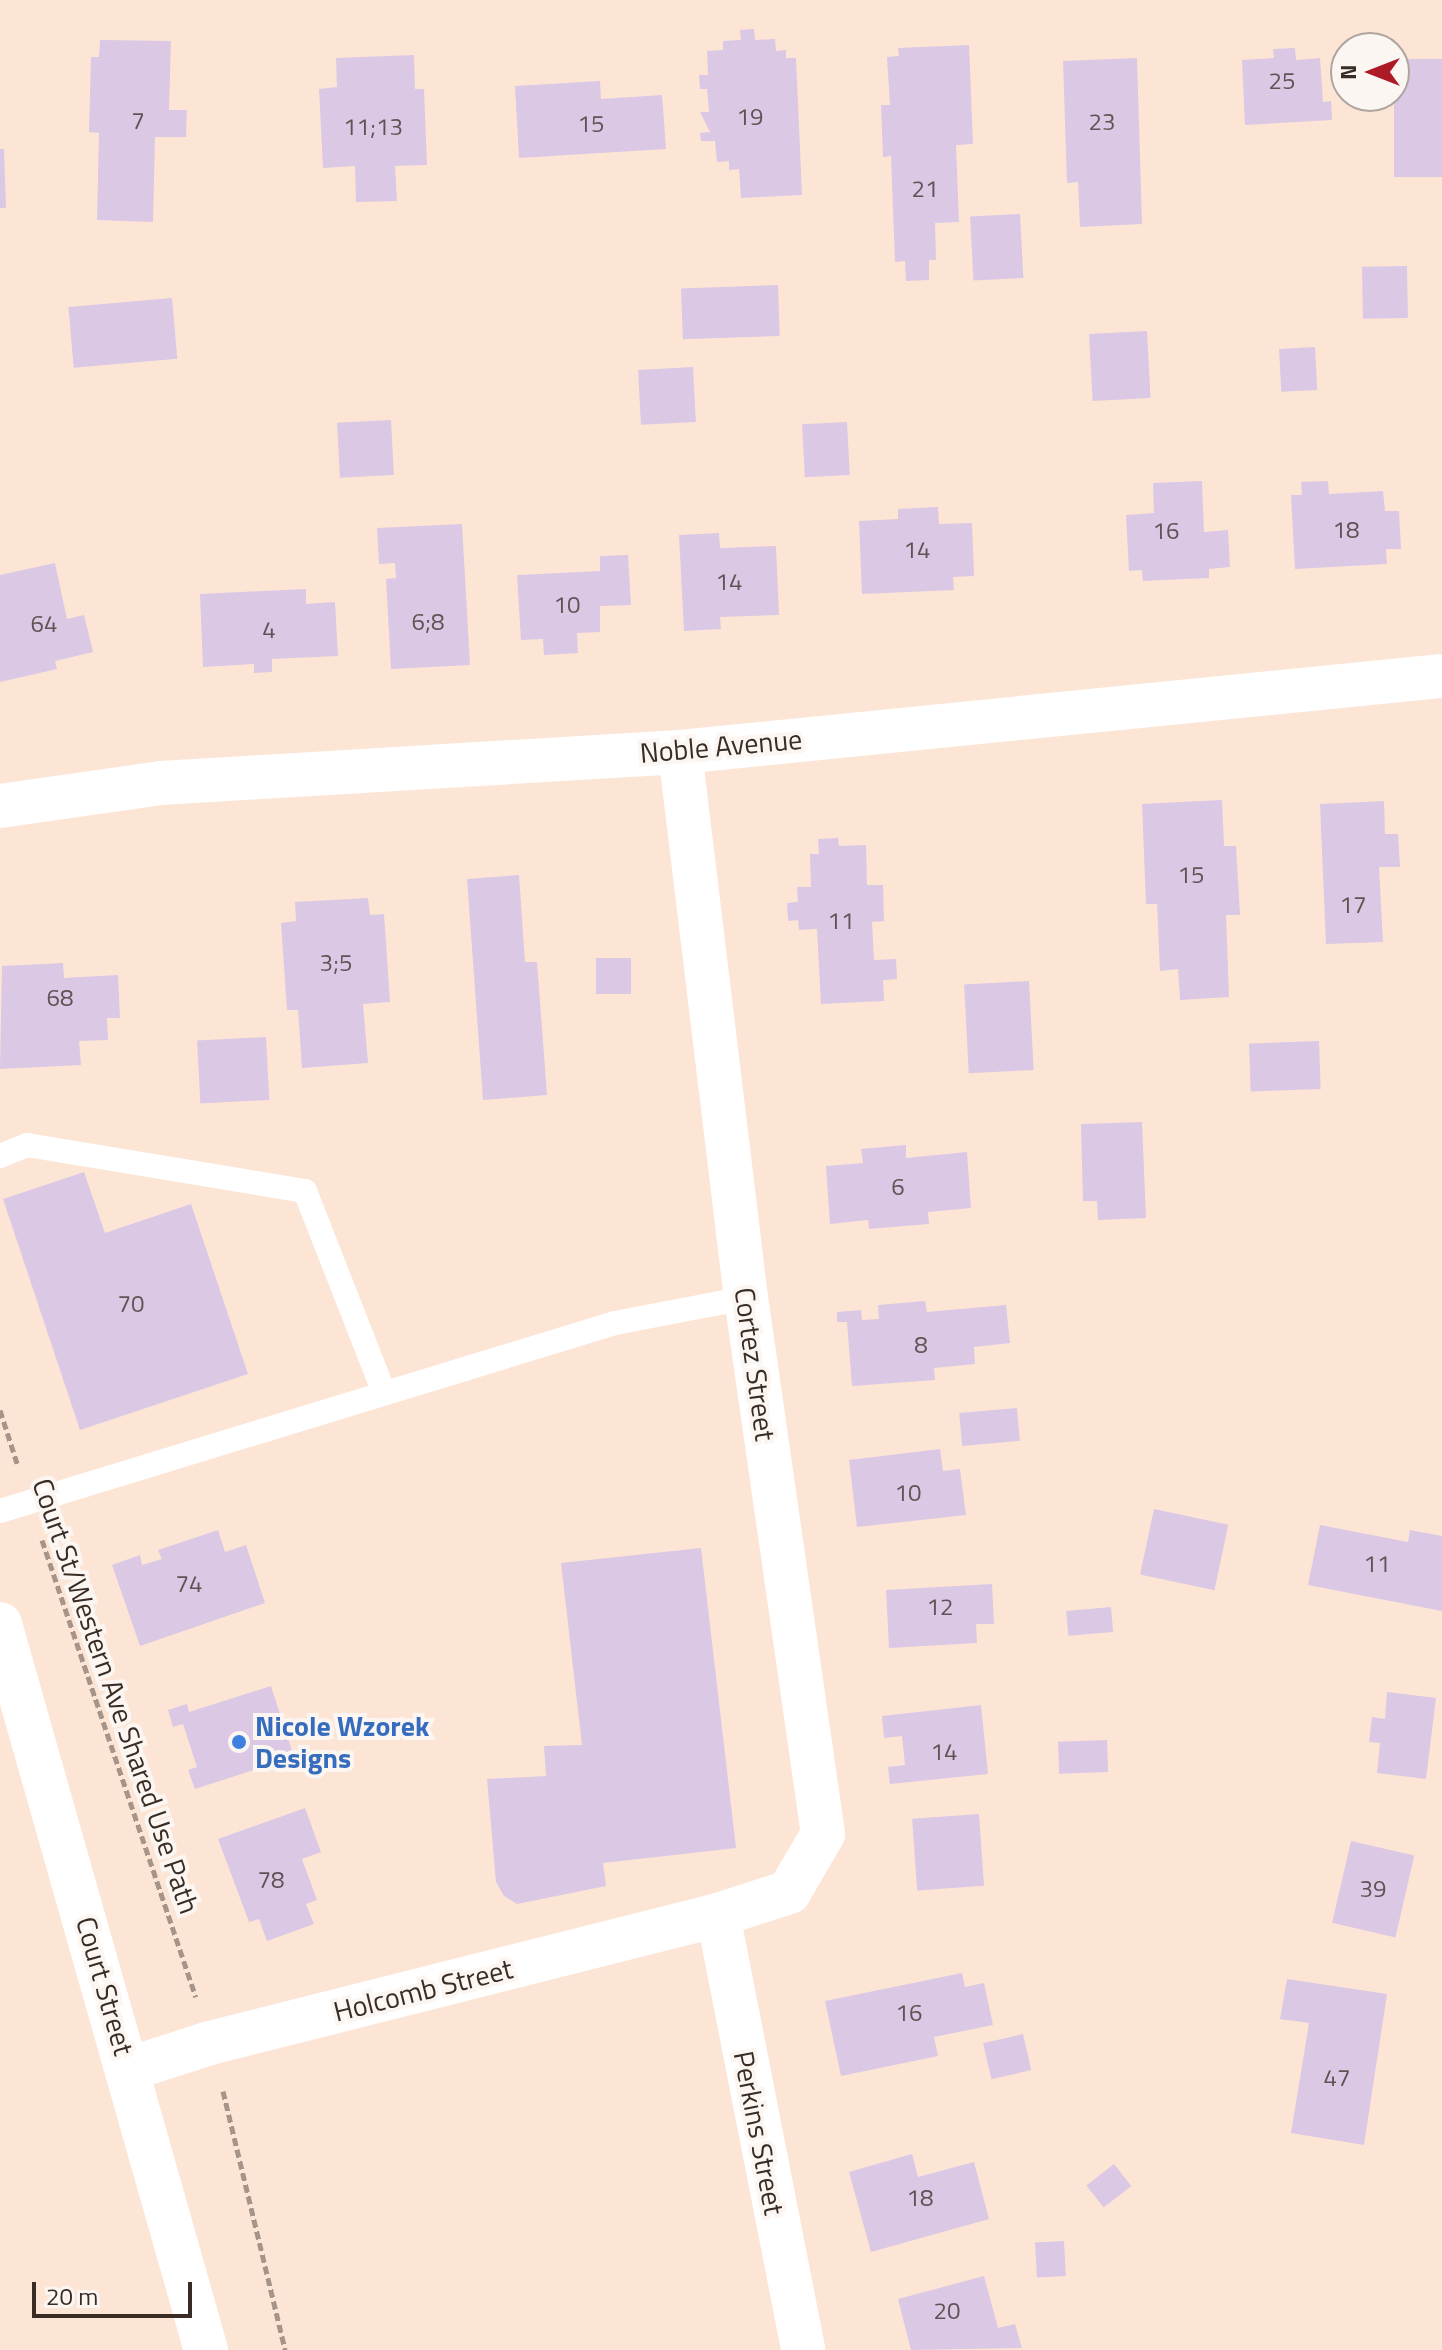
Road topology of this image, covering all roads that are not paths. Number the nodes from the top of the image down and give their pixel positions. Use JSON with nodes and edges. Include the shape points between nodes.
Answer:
{"nodes":[{"id":1,"x":1442,"y":676,"type":"edge"},
{"id":2,"x":680,"y":752,"type":"junction"},
{"id":3,"x":0,"y":806,"type":"edge"},
{"id":4,"x":0,"y":1156,"type":"edge"},
{"id":5,"x":746,"y":1298,"type":"junction"},
{"id":6,"x":384,"y":1393,"type":"junction"},
{"id":7,"x":0,"y":1511,"type":"edge"},
{"id":8,"x":0,"y":1624,"type":"edge"},
{"id":9,"x":718,"y":1915,"type":"junction"},
{"id":10,"x":129,"y":2069,"type":"junction"},
{"id":11,"x":206,"y":2350,"type":"edge"},
{"id":12,"x":803,"y":2350,"type":"edge"}],
"edges":[{"from":1,"to":2,"type":"street","name":"Noble Avenue"},
{"from":2,"to":3,"type":"street","name":"Noble Avenue","via":[[161,783]]},
{"from":2,"to":5,"type":"street","name":"Cortez Street"},
{"from":4,"to":6,"type":"lane","via":[[27,1145],[305,1191]]},
{"from":5,"to":6,"type":"lane","via":[[615,1323]]},
{"from":5,"to":9,"type":"street","name":"Cortez Street","via":[[823,1834],[789,1892]]},
{"from":6,"to":7,"type":"lane"},
{"from":8,"to":10,"type":"street","name":"Court Street"},
{"from":9,"to":10,"type":"street","name":"Holcomb Street","via":[[210,2043]]},
{"from":9,"to":12,"type":"street","name":"Perkins Street"},
{"from":10,"to":11,"type":"street","name":"Court Street"}]}
